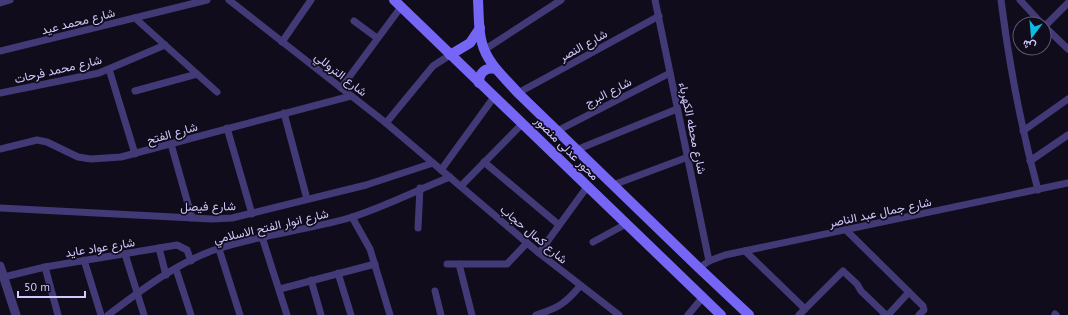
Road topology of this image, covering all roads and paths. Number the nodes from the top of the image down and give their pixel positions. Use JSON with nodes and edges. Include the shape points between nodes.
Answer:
{"nodes":[{"id":1,"x":10,"y":0,"type":"edge"},
{"id":2,"x":207,"y":0,"type":"edge"},
{"id":3,"x":229,"y":0,"type":"edge"},
{"id":4,"x":311,"y":0,"type":"edge"},
{"id":5,"x":478,"y":0,"type":"edge"},
{"id":6,"x":561,"y":0,"type":"edge"},
{"id":7,"x":655,"y":0,"type":"edge"},
{"id":8,"x":1001,"y":0,"type":"edge"},
{"id":9,"x":1020,"y":0,"type":"edge"},
{"id":10,"x":0,"y":3,"type":"edge"},
{"id":11,"x":397,"y":3,"type":"edge"},
{"id":12,"x":1068,"y":3,"type":"edge"},
{"id":13,"x":658,"y":16,"type":"junction"},
{"id":14,"x":1035,"y":16,"type":"edge"},
{"id":15,"x":135,"y":18,"type":"junction"},
{"id":16,"x":1052,"y":18,"type":"edge"},
{"id":17,"x":354,"y":21,"type":"dead end"},
{"id":18,"x":480,"y":28,"type":"junction"},
{"id":19,"x":1052,"y":33,"type":"edge"},
{"id":20,"x":377,"y":38,"type":"junction"},
{"id":21,"x":282,"y":42,"type":"junction"},
{"id":22,"x":165,"y":45,"type":"junction"},
{"id":23,"x":1068,"y":49,"type":"edge"},
{"id":24,"x":484,"y":50,"type":"junction"},
{"id":25,"x":0,"y":51,"type":"edge"},
{"id":26,"x":450,"y":55,"type":"junction"},
{"id":27,"x":109,"y":69,"type":"junction"},
{"id":28,"x":496,"y":69,"type":"junction"},
{"id":29,"x":670,"y":73,"type":"junction"},
{"id":30,"x":197,"y":74,"type":"junction"},
{"id":31,"x":479,"y":83,"type":"junction"},
{"id":32,"x":341,"y":88,"type":"junction"},
{"id":33,"x":135,"y":90,"type":"dead end"},
{"id":34,"x":217,"y":92,"type":"dead end"},
{"id":35,"x":0,"y":93,"type":"edge"},
{"id":36,"x":518,"y":93,"type":"junction"},
{"id":37,"x":351,"y":96,"type":"junction"},
{"id":38,"x":494,"y":97,"type":"junction"},
{"id":39,"x":1068,"y":99,"type":"edge"},
{"id":40,"x":677,"y":109,"type":"junction"},
{"id":41,"x":284,"y":113,"type":"junction"},
{"id":42,"x":386,"y":123,"type":"junction"},
{"id":43,"x":523,"y":123,"type":"junction"},
{"id":44,"x":227,"y":128,"type":"junction"},
{"id":45,"x":1023,"y":130,"type":"junction"},
{"id":46,"x":557,"y":131,"type":"junction"},
{"id":47,"x":1068,"y":135,"type":"edge"},
{"id":48,"x":171,"y":144,"type":"junction"},
{"id":49,"x":0,"y":149,"type":"edge"},
{"id":50,"x":576,"y":150,"type":"junction"},
{"id":51,"x":135,"y":154,"type":"junction"},
{"id":52,"x":688,"y":157,"type":"junction"},
{"id":53,"x":1030,"y":161,"type":"junction"},
{"id":54,"x":484,"y":162,"type":"junction"},
{"id":55,"x":438,"y":167,"type":"junction"},
{"id":56,"x":450,"y":177,"type":"junction"},
{"id":57,"x":1068,"y":183,"type":"edge"},
{"id":58,"x":613,"y":185,"type":"junction"},
{"id":59,"x":461,"y":186,"type":"junction"},
{"id":60,"x":587,"y":187,"type":"junction"},
{"id":61,"x":420,"y":188,"type":"junction"},
{"id":62,"x":1038,"y":190,"type":"junction"},
{"id":63,"x":307,"y":199,"type":"junction"},
{"id":64,"x":0,"y":208,"type":"edge"},
{"id":65,"x":252,"y":214,"type":"junction"},
{"id":66,"x":352,"y":217,"type":"junction"},
{"id":67,"x":192,"y":218,"type":"junction"},
{"id":68,"x":626,"y":224,"type":"junction"},
{"id":69,"x":559,"y":225,"type":"junction"},
{"id":70,"x":418,"y":228,"type":"dead end"},
{"id":71,"x":846,"y":230,"type":"junction"},
{"id":72,"x":262,"y":237,"type":"junction"},
{"id":73,"x":593,"y":242,"type":"dead end"},
{"id":74,"x":527,"y":243,"type":"junction"},
{"id":75,"x":159,"y":248,"type":"junction"},
{"id":76,"x":220,"y":248,"type":"junction"},
{"id":77,"x":745,"y":251,"type":"junction"},
{"id":78,"x":539,"y":253,"type":"junction"},
{"id":79,"x":125,"y":254,"type":"junction"},
{"id":80,"x":84,"y":260,"type":"junction"},
{"id":81,"x":191,"y":261,"type":"junction"},
{"id":82,"x":709,"y":261,"type":"junction"},
{"id":83,"x":375,"y":264,"type":"junction"},
{"id":84,"x":447,"y":264,"type":"dead end"},
{"id":85,"x":459,"y":264,"type":"junction"},
{"id":86,"x":0,"y":266,"type":"edge"},
{"id":87,"x":45,"y":267,"type":"junction"},
{"id":88,"x":698,"y":268,"type":"junction"},
{"id":89,"x":176,"y":269,"type":"junction"},
{"id":90,"x":338,"y":273,"type":"junction"},
{"id":91,"x":166,"y":275,"type":"junction"},
{"id":92,"x":4,"y":277,"type":"junction"},
{"id":93,"x":311,"y":280,"type":"junction"},
{"id":94,"x":580,"y":286,"type":"junction"},
{"id":95,"x":280,"y":288,"type":"junction"},
{"id":96,"x":435,"y":291,"type":"dead end"},
{"id":97,"x":909,"y":292,"type":"junction"},
{"id":98,"x":136,"y":294,"type":"junction"},
{"id":99,"x":703,"y":297,"type":"junction"},
{"id":100,"x":805,"y":309,"type":"junction"},
{"id":101,"x":546,"y":314,"type":"edge"},
{"id":102,"x":16,"y":315,"type":"edge"},
{"id":103,"x":58,"y":315,"type":"edge"},
{"id":104,"x":101,"y":315,"type":"edge"},
{"id":105,"x":108,"y":315,"type":"edge"},
{"id":106,"x":144,"y":315,"type":"edge"},
{"id":107,"x":191,"y":315,"type":"edge"},
{"id":108,"x":240,"y":315,"type":"edge"},
{"id":109,"x":288,"y":315,"type":"edge"},
{"id":110,"x":321,"y":315,"type":"edge"},
{"id":111,"x":351,"y":315,"type":"edge"},
{"id":112,"x":390,"y":315,"type":"edge"},
{"id":113,"x":441,"y":315,"type":"edge"},
{"id":114,"x":472,"y":315,"type":"edge"},
{"id":115,"x":536,"y":315,"type":"edge"},
{"id":116,"x":618,"y":315,"type":"edge"},
{"id":117,"x":688,"y":315,"type":"edge"},
{"id":118,"x":721,"y":315,"type":"edge"},
{"id":119,"x":749,"y":315,"type":"edge"},
{"id":120,"x":799,"y":315,"type":"edge"},
{"id":121,"x":887,"y":315,"type":"edge"},
{"id":122,"x":920,"y":315,"type":"edge"}],
"edges":[{"from":1,"to":10,"type":"street"},
{"from":2,"to":15,"type":"street","name":"شارع محمد عيد"},
{"from":3,"to":21,"type":"street","name":"شارع التروللي"},
{"from":4,"to":21,"type":"street"},
{"from":5,"to":18,"type":"main road","name":"محور عدلى منصور"},
{"from":6,"to":24,"type":"street"},
{"from":7,"to":13,"type":"street","name":"شارع محطه الكهرباء"},
{"from":8,"to":45,"type":"street"},
{"from":9,"to":14,"type":"street"},
{"from":11,"to":20,"type":"street"},
{"from":11,"to":26,"type":"main road","name":"محور عدلى منصور"},
{"from":12,"to":16,"type":"street"},
{"from":13,"to":29,"type":"street","name":"شارع محطه الكهرباء"},
{"from":13,"to":36,"type":"street","name":"شارع النصر"},
{"from":15,"to":22,"type":"street"},
{"from":15,"to":25,"type":"street","name":"شارع محمد عيد"},
{"from":17,"to":20,"type":"street"},
{"from":18,"to":24,"type":"main road","name":"محور عدلى منصور"},
{"from":18,"to":26,"type":"main road","via":[[470,43]]},
{"from":19,"to":23,"type":"street"},
{"from":20,"to":32,"type":"street"},
{"from":21,"to":32,"type":"street","name":"شارع التروللي"},
{"from":22,"to":27,"type":"street","name":"شارع محمد فرحات"},
{"from":22,"to":30,"type":"street"},
{"from":24,"to":28,"type":"main road","name":"محور عدلى منصور"},
{"from":26,"to":31,"type":"main road","name":"محور عدلى منصور"},
{"from":26,"to":42,"type":"street","via":[[433,66]]},
{"from":27,"to":35,"type":"street","name":"شارع محمد فرحات"},
{"from":27,"to":51,"type":"street"},
{"from":28,"to":31,"type":"main road","via":[[484,71]]},
{"from":28,"to":36,"type":"main road","name":"محور عدلى منصور"},
{"from":29,"to":40,"type":"street","name":"شارع محطه الكهرباء"},
{"from":29,"to":46,"type":"street","name":"شارع البرج"},
{"from":30,"to":33,"type":"street"},
{"from":30,"to":34,"type":"street"},
{"from":31,"to":38,"type":"main road","name":"محور عدلى منصور"},
{"from":32,"to":37,"type":"street","name":"شارع التروللي"},
{"from":36,"to":46,"type":"main road","name":"محور عدلى منصور"},
{"from":37,"to":41,"type":"street","name":"شارع الفتح"},
{"from":37,"to":42,"type":"street","name":"شارع التروللي"},
{"from":38,"to":43,"type":"main road","name":"محور عدلى منصور"},
{"from":38,"to":55,"type":"street"},
{"from":39,"to":45,"type":"street"},
{"from":40,"to":50,"type":"street"},
{"from":40,"to":52,"type":"street","name":"شارع محطه الكهرباء"},
{"from":41,"to":44,"type":"street","name":"شارع الفتح"},
{"from":41,"to":63,"type":"street"},
{"from":42,"to":55,"type":"street","name":"شارع التروللي"},
{"from":43,"to":54,"type":"street"},
{"from":43,"to":60,"type":"main road","name":"محور عدلى منصور"},
{"from":44,"to":48,"type":"street","name":"شارع الفتح"},
{"from":44,"to":65,"type":"street"},
{"from":45,"to":53,"type":"street"},
{"from":46,"to":50,"type":"main road","name":"محور عدلى منصور"},
{"from":47,"to":53,"type":"street"},
{"from":48,"to":51,"type":"street","name":"شارع الفتح"},
{"from":48,"to":67,"type":"street"},
{"from":49,"to":51,"type":"street","name":"شارع الفتح","via":[[37,140],[78,157],[90,159]]},
{"from":50,"to":58,"type":"main road","name":"محور عدلى منصور"},
{"from":52,"to":58,"type":"street"},
{"from":52,"to":82,"type":"street","name":"شارع محطه الكهرباء"},
{"from":53,"to":62,"type":"street"},
{"from":54,"to":59,"type":"street"},
{"from":54,"to":69,"type":"street"},
{"from":55,"to":56,"type":"street","name":"شارع كمال حجاب"},
{"from":55,"to":63,"type":"street","name":"شارع فيصل"},
{"from":56,"to":59,"type":"street","name":"شارع كمال حجاب"},
{"from":56,"to":61,"type":"street","name":"شارع انوار الفتح الاسلامي"},
{"from":57,"to":62,"type":"street","name":"شارع جمال عبد الناصر"},
{"from":58,"to":88,"type":"main road","name":"محور عدلى منصور"},
{"from":59,"to":74,"type":"street","name":"شارع كمال حجاب"},
{"from":60,"to":68,"type":"main road","name":"محور عدلى منصور"},
{"from":60,"to":69,"type":"street"},
{"from":61,"to":66,"type":"street","name":"شارع انوار الفتح الاسلامي"},
{"from":61,"to":70,"type":"street"},
{"from":62,"to":71,"type":"street","name":"شارع جمال عبد الناصر"},
{"from":63,"to":65,"type":"street","name":"شارع فيصل"},
{"from":64,"to":67,"type":"street","name":"شارع فيصل"},
{"from":65,"to":67,"type":"street","name":"شارع فيصل","via":[[232,218]]},
{"from":66,"to":72,"type":"street","name":"شارع انوار الفتح الاسلامي","via":[[308,229]]},
{"from":66,"to":83,"type":"street","via":[[365,238]]},
{"from":68,"to":73,"type":"street"},
{"from":68,"to":99,"type":"main road","name":"محور عدلى منصور"},
{"from":69,"to":78,"type":"street"},
{"from":71,"to":77,"type":"street","name":"شارع جمال عبد الناصر"},
{"from":71,"to":97,"type":"street"},
{"from":72,"to":76,"type":"street","name":"شارع انوار الفتح الاسلامي"},
{"from":72,"to":95,"type":"street"},
{"from":74,"to":78,"type":"street","name":"شارع كمال حجاب"},
{"from":74,"to":85,"type":"street","via":[[507,264]]},
{"from":75,"to":79,"type":"street","name":"شارع عواد عايد"},
{"from":75,"to":81,"type":"street","name":"شارع عواد عايد","via":[[177,245],[183,247]]},
{"from":75,"to":91,"type":"street"},
{"from":76,"to":81,"type":"street","name":"شارع انوار الفتح الاسلامي"},
{"from":76,"to":108,"type":"street"},
{"from":77,"to":82,"type":"street","name":"شارع جمال عبد الناصر"},
{"from":77,"to":100,"type":"street"},
{"from":78,"to":94,"type":"street","name":"شارع كمال حجاب"},
{"from":79,"to":80,"type":"street","name":"شارع عواد عايد"},
{"from":79,"to":98,"type":"street"},
{"from":80,"to":87,"type":"street","name":"شارع عواد عايد"},
{"from":80,"to":104,"type":"street"},
{"from":81,"to":89,"type":"street","name":"شارع انوار الفتح الاسلامي"},
{"from":82,"to":88,"type":"street","name":"شارع جمال عبد الناصر"},
{"from":83,"to":90,"type":"street"},
{"from":83,"to":112,"type":"street"},
{"from":84,"to":85,"type":"street"},
{"from":85,"to":114,"type":"street"},
{"from":86,"to":92,"type":"street"},
{"from":87,"to":92,"type":"street","name":"شارع عواد عايد"},
{"from":87,"to":103,"type":"street"},
{"from":88,"to":119,"type":"main road","name":"محور عدلى منصور"},
{"from":89,"to":91,"type":"street","name":"شارع انوار الفتح الاسلامي"},
{"from":89,"to":107,"type":"street"},
{"from":90,"to":93,"type":"street"},
{"from":90,"to":111,"type":"street"},
{"from":91,"to":98,"type":"street","name":"شارع انوار الفتح الاسلامي"},
{"from":92,"to":102,"type":"street"},
{"from":93,"to":95,"type":"street"},
{"from":93,"to":110,"type":"street"},
{"from":94,"to":101,"type":"street","via":[[564,304]]},
{"from":94,"to":116,"type":"street","name":"شارع كمال حجاب"},
{"from":95,"to":109,"type":"street"},
{"from":96,"to":113,"type":"street"},
{"from":97,"to":121,"type":"street"},
{"from":97,"to":122,"type":"street","via":[[924,307]]},
{"from":98,"to":105,"type":"street","name":"شارع انوار الفتح الاسلامي"},
{"from":98,"to":106,"type":"street"},
{"from":99,"to":117,"type":"street"},
{"from":99,"to":118,"type":"main road","name":"محور عدلى منصور"},
{"from":100,"to":120,"type":"street"},
{"from":100,"to":121,"type":"street","via":[[843,271]]},
{"from":101,"to":115,"type":"street"}]}
